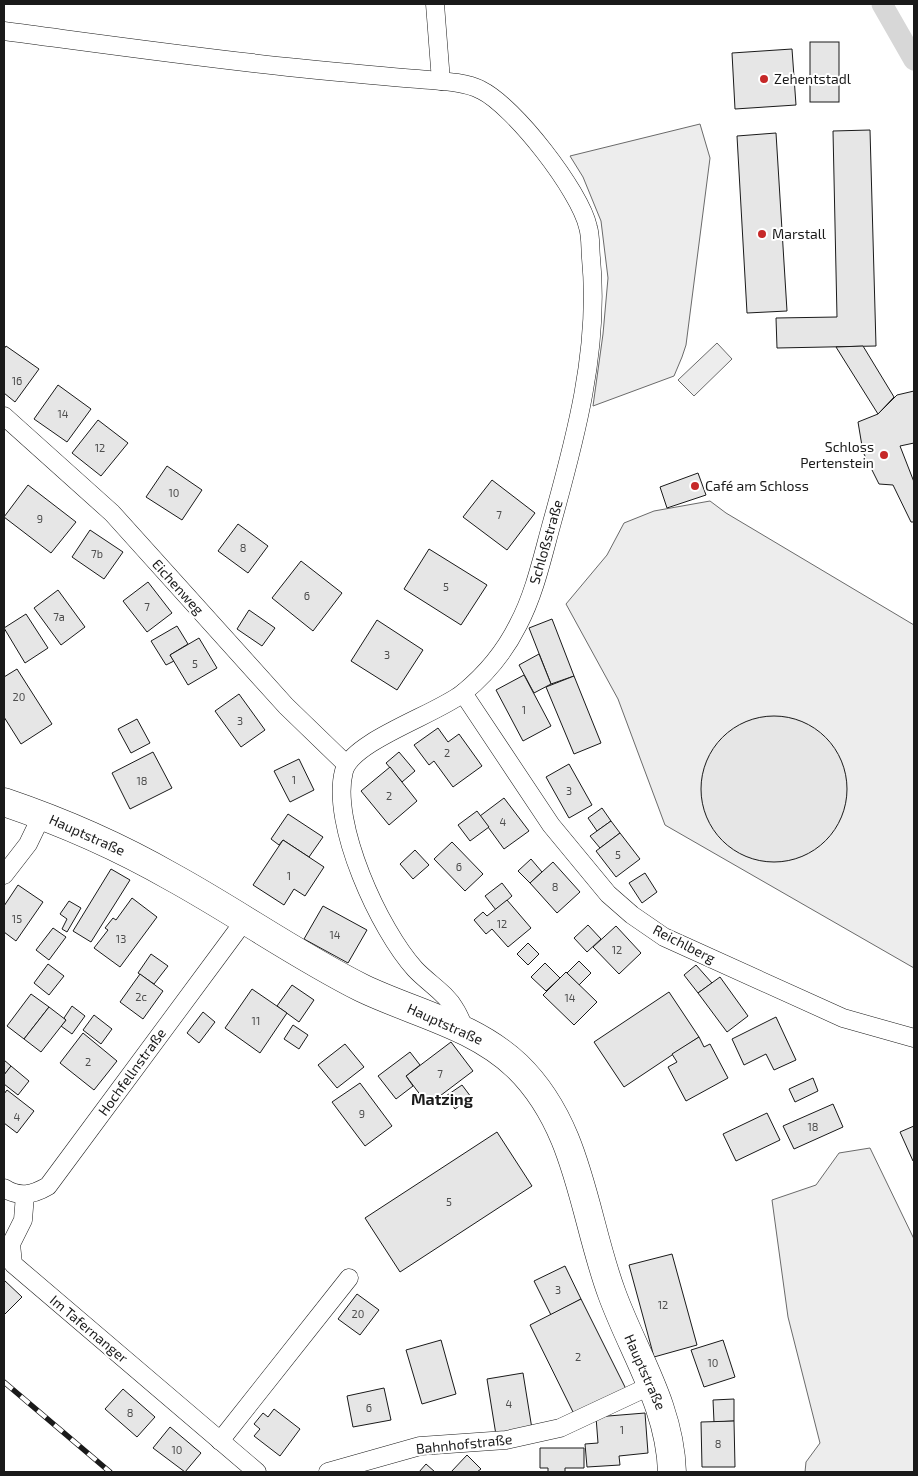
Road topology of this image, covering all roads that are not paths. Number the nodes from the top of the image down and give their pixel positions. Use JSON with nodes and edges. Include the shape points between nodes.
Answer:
{"nodes":[{"id":1,"x":435,"y":4,"type":"edge"},
{"id":2,"x":4,"y":31,"type":"edge"},
{"id":3,"x":441,"y":81,"type":"junction"},
{"id":4,"x":4,"y":416,"type":"edge"},
{"id":5,"x":463,"y":693,"type":"junction"},
{"id":6,"x":346,"y":764,"type":"junction"},
{"id":7,"x":4,"y":802,"type":"edge"},
{"id":8,"x":42,"y":815,"type":"junction"},
{"id":9,"x":4,"y":875,"type":"edge"},
{"id":10,"x":245,"y":920,"type":"junction"},
{"id":11,"x":465,"y":1030,"type":"junction"},
{"id":12,"x":914,"y":1038,"type":"edge"},
{"id":13,"x":4,"y":1188,"type":"edge"},
{"id":14,"x":25,"y":1195,"type":"junction"},
{"id":15,"x":349,"y":1278,"type":"dead end"},
{"id":16,"x":652,"y":1385,"type":"junction"},
{"id":17,"x":220,"y":1442,"type":"junction"},
{"id":18,"x":257,"y":1472,"type":"edge"},
{"id":19,"x":328,"y":1472,"type":"edge"},
{"id":20,"x":672,"y":1472,"type":"edge"}],
"edges":[{"from":1,"to":3,"type":"street"},
{"from":2,"to":3,"type":"street","name":"Schloßstraße","via":[[298,68]]},
{"from":3,"to":5,"type":"street","name":"Schloßstraße","via":[[480,89],[500,104],[543,148],[568,182],[588,224],[593,277],[592,332],[581,408],[535,581],[518,626],[495,662]]},
{"from":4,"to":6,"type":"street","name":"Eichenweg","via":[[112,513],[286,706]]},
{"from":5,"to":6,"type":"street","name":"Schloßstraße","via":[[373,742]]},
{"from":5,"to":12,"type":"street","name":"Reichlberg","via":[[551,825],[608,894],[632,915],[664,937],[843,1018]]},
{"from":6,"to":11,"type":"street","via":[[341,793],[346,830],[385,928],[414,969],[454,1007]]},
{"from":7,"to":8,"type":"main road","name":"Hauptstraße"},
{"from":8,"to":9,"type":"street","via":[[28,844]]},
{"from":8,"to":10,"type":"main road","name":"Hauptstraße","via":[[116,847]]},
{"from":10,"to":11,"type":"main road","name":"Hauptstraße","via":[[364,988]]},
{"from":10,"to":14,"type":"street","name":"Hochfellnstraße","via":[[48,1186]]},
{"from":11,"to":16,"type":"main road","name":"Hauptstraße","via":[[516,1065],[537,1089],[560,1125],[576,1168],[600,1260],[629,1338]]},
{"from":13,"to":14,"type":"street"},
{"from":14,"to":17,"type":"street","name":"Im Tafernanger","via":[[23,1220],[11,1244],[13,1264]]},
{"from":15,"to":17,"type":"street"},
{"from":16,"to":19,"type":"street","name":"Bahnhofstraße","via":[[560,1428],[506,1440],[420,1446]]},
{"from":16,"to":20,"type":"main road","name":"Hauptstraße","via":[[668,1434]]},
{"from":17,"to":18,"type":"street","name":"Im Tafernanger"}]}
